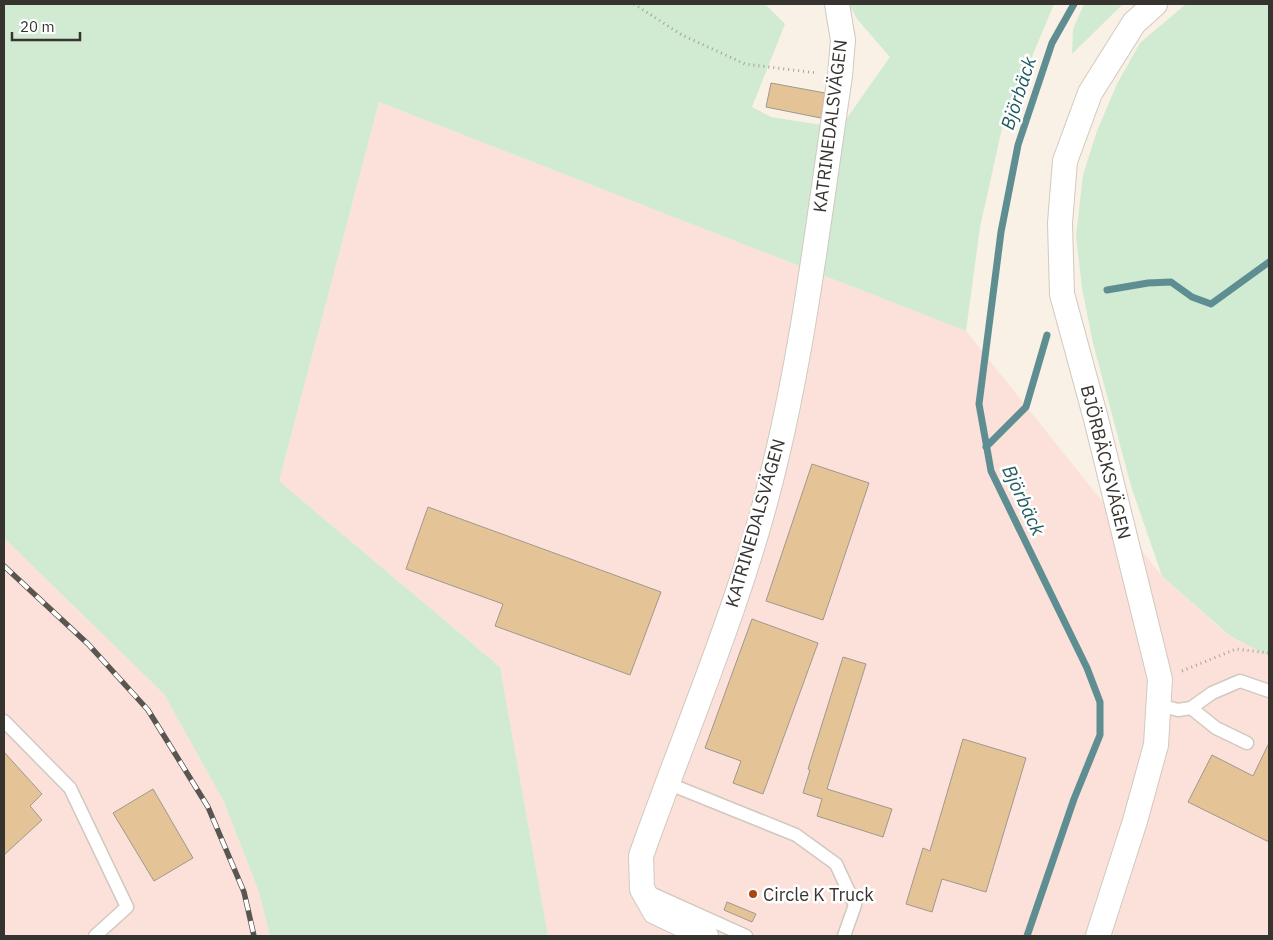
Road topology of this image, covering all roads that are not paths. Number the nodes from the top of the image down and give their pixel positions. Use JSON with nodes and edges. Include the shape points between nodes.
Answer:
{"nodes":[{"id":1,"x":837,"y":4,"type":"edge"},
{"id":2,"x":1155,"y":4,"type":"edge"},
{"id":3,"x":1269,"y":690,"type":"edge"},
{"id":4,"x":1159,"y":705,"type":"junction"},
{"id":5,"x":1191,"y":708,"type":"junction"},
{"id":6,"x":4,"y":721,"type":"edge"},
{"id":7,"x":1247,"y":743,"type":"dead end"},
{"id":8,"x":668,"y":783,"type":"junction"},
{"id":9,"x":642,"y":889,"type":"junction"},
{"id":10,"x":95,"y":936,"type":"edge"},
{"id":11,"x":706,"y":936,"type":"edge"},
{"id":12,"x":746,"y":936,"type":"edge"},
{"id":13,"x":844,"y":936,"type":"edge"},
{"id":14,"x":1098,"y":936,"type":"edge"}],
"edges":[{"from":1,"to":8,"type":"street","name":"KATRINEDALSVÄGEN","via":[[843,40],[840,76],[800,341],[773,473],[738,588]]},
{"from":2,"to":4,"type":"street","name":"BJÖRBÄCKSVÄGEN","via":[[1134,23],[1090,94],[1065,161],[1060,223],[1062,294],[1160,679]]},
{"from":3,"to":5,"type":"lane","via":[[1240,681],[1212,693]]},
{"from":4,"to":5,"type":"lane","via":[[1178,710]]},
{"from":4,"to":14,"type":"street","name":"BJÖRBÄCKSVÄGEN","via":[[1156,745],[1136,821]]},
{"from":5,"to":7,"type":"lane","via":[[1216,728]]},
{"from":6,"to":10,"type":"lane","via":[[70,788],[127,907]]},
{"from":8,"to":9,"type":"street","name":"KATRINEDALSVÄGEN","via":[[641,856]]},
{"from":8,"to":13,"type":"lane","via":[[796,835],[836,864],[855,905]]},
{"from":9,"to":11,"type":"street","name":"KATRINEDALSVÄGEN","via":[[655,912]]},
{"from":9,"to":12,"type":"lane"}]}
